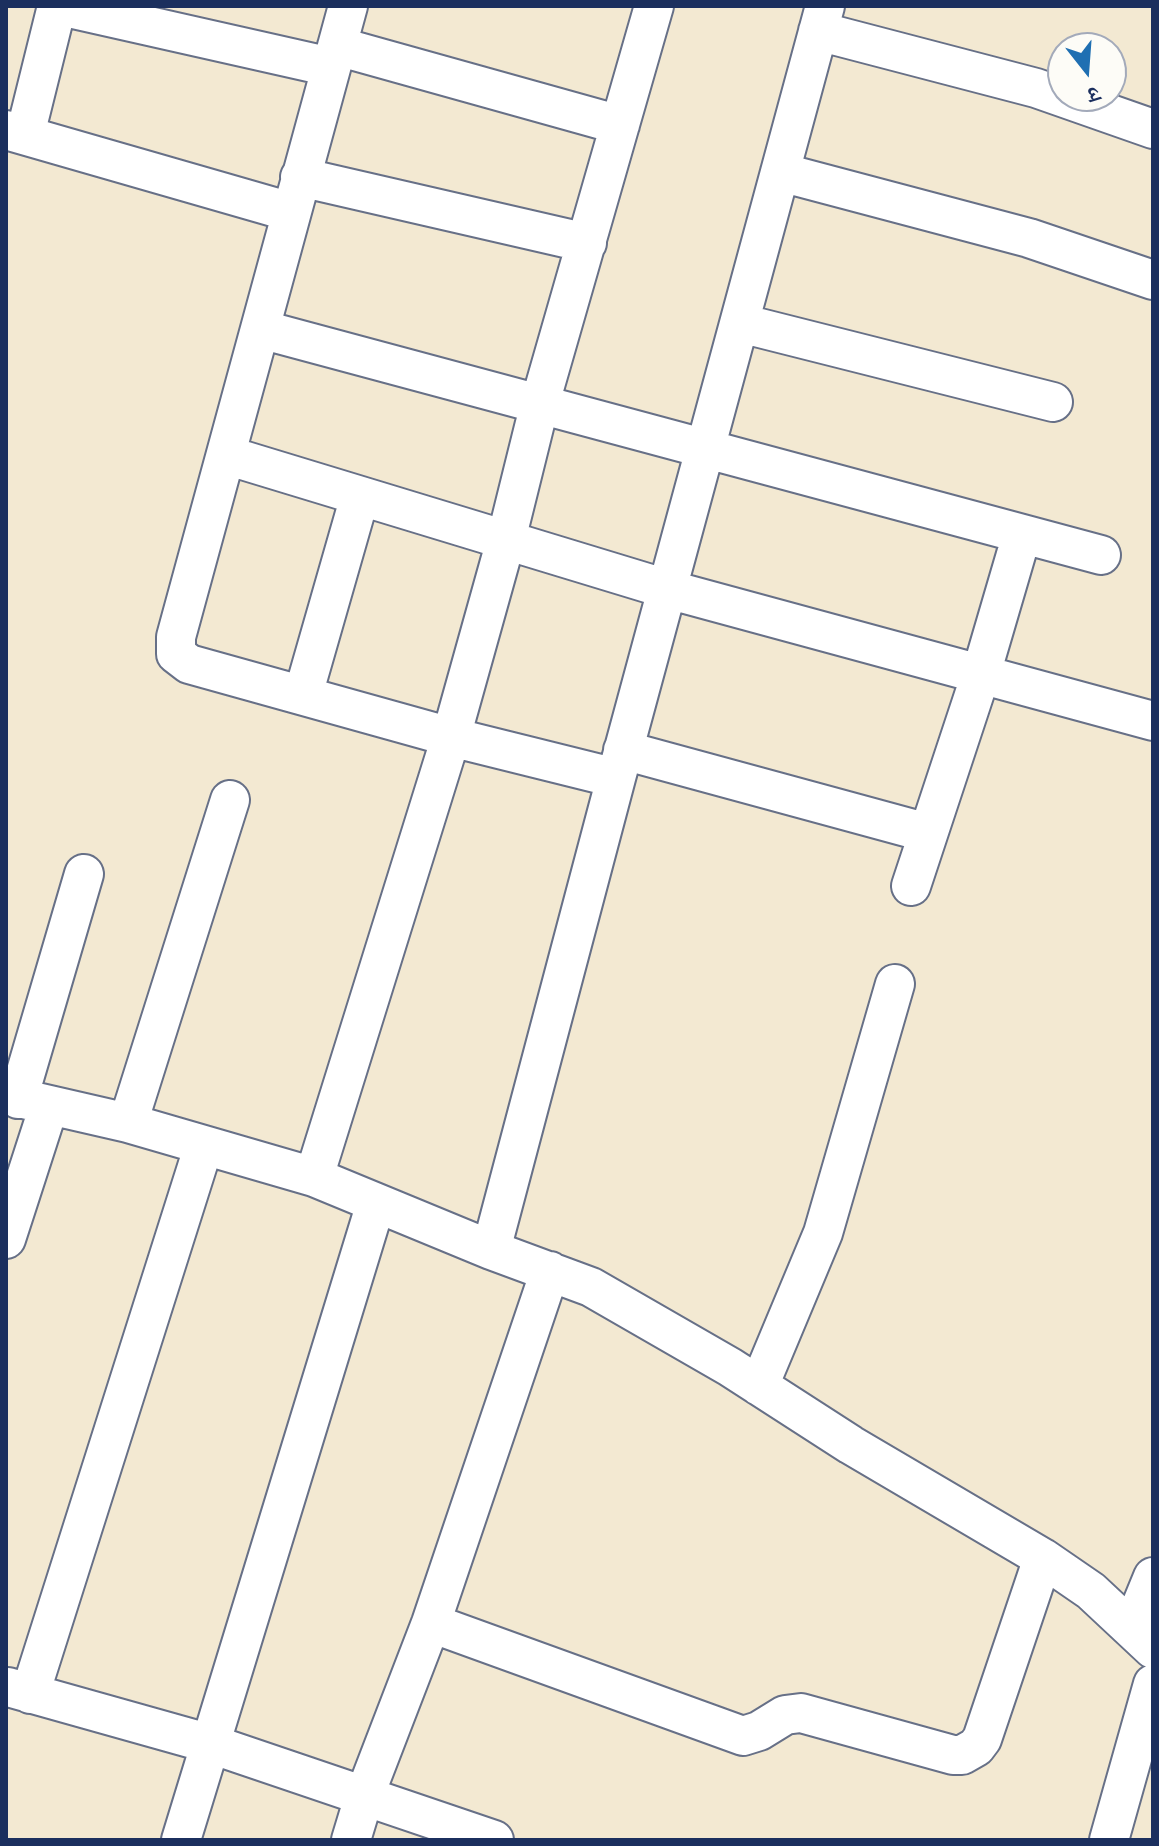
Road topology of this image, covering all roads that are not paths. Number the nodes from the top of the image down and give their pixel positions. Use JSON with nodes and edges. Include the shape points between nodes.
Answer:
{"nodes":[{"id":1,"x":58,"y":6,"type":"edge"},
{"id":2,"x":348,"y":6,"type":"edge"},
{"id":3,"x":654,"y":6,"type":"edge"},
{"id":4,"x":822,"y":19,"type":"edge"},
{"id":5,"x":334,"y":57,"type":"junction"},
{"id":6,"x":620,"y":125,"type":"junction"},
{"id":7,"x":1153,"y":129,"type":"edge"},
{"id":8,"x":16,"y":132,"type":"edge"},
{"id":9,"x":780,"y":172,"type":"junction"},
{"id":10,"x":296,"y":195,"type":"junction"},
{"id":11,"x":587,"y":243,"type":"junction"},
{"id":12,"x":1153,"y":280,"type":"edge"},
{"id":13,"x":740,"y":323,"type":"junction"},
{"id":14,"x":260,"y":329,"type":"junction"},
{"id":15,"x":1053,"y":402,"type":"dead end"},
{"id":16,"x":540,"y":403,"type":"junction"},
{"id":17,"x":707,"y":449,"type":"junction"},
{"id":18,"x":226,"y":455,"type":"junction"},
{"id":19,"x":360,"y":496,"type":"junction"},
{"id":20,"x":1022,"y":534,"type":"junction"},
{"id":21,"x":506,"y":540,"type":"junction"},
{"id":22,"x":1101,"y":555,"type":"dead end"},
{"id":23,"x":667,"y":589,"type":"junction"},
{"id":24,"x":981,"y":674,"type":"junction"},
{"id":25,"x":303,"y":695,"type":"junction"},
{"id":26,"x":1153,"y":721,"type":"edge"},
{"id":27,"x":451,"y":737,"type":"junction"},
{"id":28,"x":619,"y":764,"type":"junction"},
{"id":29,"x":230,"y":800,"type":"dead end"},
{"id":30,"x":928,"y":833,"type":"junction"},
{"id":31,"x":84,"y":874,"type":"dead end"},
{"id":32,"x":911,"y":886,"type":"dead end"},
{"id":33,"x":895,"y":984,"type":"dead end"},
{"id":34,"x":24,"y":1100,"type":"edge"},
{"id":35,"x":128,"y":1123,"type":"junction"},
{"id":36,"x":204,"y":1145,"type":"junction"},
{"id":37,"x":314,"y":1177,"type":"junction"},
{"id":38,"x":376,"y":1203,"type":"junction"},
{"id":39,"x":6,"y":1239,"type":"edge"},
{"id":40,"x":491,"y":1250,"type":"junction"},
{"id":41,"x":550,"y":1271,"type":"junction"},
{"id":42,"x":759,"y":1386,"type":"junction"},
{"id":43,"x":1043,"y":1558,"type":"junction"},
{"id":44,"x":1153,"y":1577,"type":"edge"},
{"id":45,"x":431,"y":1623,"type":"junction"},
{"id":46,"x":1143,"y":1639,"type":"edge"},
{"id":47,"x":1153,"y":1684,"type":"edge"},
{"id":48,"x":18,"y":1690,"type":"edge"},
{"id":49,"x":211,"y":1744,"type":"junction"},
{"id":50,"x":1143,"y":1760,"type":"edge"},
{"id":51,"x":364,"y":1797,"type":"junction"},
{"id":52,"x":181,"y":1840,"type":"edge"},
{"id":53,"x":351,"y":1840,"type":"edge"},
{"id":54,"x":494,"y":1840,"type":"edge"},
{"id":55,"x":1109,"y":1840,"type":"edge"}],
"edges":[{"from":1,"to":5,"type":"street"},
{"from":1,"to":8,"type":"street"},
{"from":2,"to":5,"type":"street"},
{"from":3,"to":6,"type":"street"},
{"from":4,"to":7,"type":"street"},
{"from":4,"to":9,"type":"street"},
{"from":5,"to":6,"type":"street"},
{"from":5,"to":10,"type":"street"},
{"from":6,"to":11,"type":"street"},
{"from":8,"to":10,"type":"street"},
{"from":9,"to":12,"type":"street","via":[[1029,238]]},
{"from":9,"to":13,"type":"street"},
{"from":10,"to":11,"type":"street"},
{"from":10,"to":14,"type":"street"},
{"from":11,"to":16,"type":"street"},
{"from":13,"to":15,"type":"street"},
{"from":13,"to":17,"type":"street"},
{"from":14,"to":16,"type":"street"},
{"from":14,"to":18,"type":"street"},
{"from":16,"to":17,"type":"street"},
{"from":16,"to":21,"type":"street"},
{"from":17,"to":20,"type":"street"},
{"from":17,"to":23,"type":"street"},
{"from":18,"to":19,"type":"street"},
{"from":18,"to":25,"type":"street","via":[[175,650],[189,664]]},
{"from":19,"to":21,"type":"street"},
{"from":19,"to":25,"type":"street"},
{"from":20,"to":22,"type":"street"},
{"from":20,"to":24,"type":"street"},
{"from":21,"to":23,"type":"street"},
{"from":21,"to":27,"type":"street"},
{"from":23,"to":24,"type":"street"},
{"from":23,"to":28,"type":"street"},
{"from":24,"to":26,"type":"street"},
{"from":24,"to":30,"type":"street"},
{"from":25,"to":27,"type":"street"},
{"from":27,"to":28,"type":"street"},
{"from":27,"to":37,"type":"street"},
{"from":28,"to":30,"type":"street"},
{"from":28,"to":40,"type":"street"},
{"from":29,"to":35,"type":"street"},
{"from":30,"to":32,"type":"street"},
{"from":31,"to":34,"type":"street"},
{"from":33,"to":42,"type":"street","via":[[823,1233]]},
{"from":34,"to":35,"type":"street"},
{"from":34,"to":39,"type":"street"},
{"from":35,"to":36,"type":"street"},
{"from":36,"to":37,"type":"street"},
{"from":36,"to":48,"type":"street"},
{"from":37,"to":38,"type":"street"},
{"from":38,"to":40,"type":"street"},
{"from":38,"to":49,"type":"street"},
{"from":40,"to":41,"type":"street"},
{"from":41,"to":42,"type":"street","via":[[644,1316]]},
{"from":41,"to":45,"type":"street"},
{"from":42,"to":43,"type":"street"},
{"from":43,"to":45,"type":"street","via":[[982,1739],[962,1755],[801,1713],[785,1715],[743,1736]]},
{"from":43,"to":46,"type":"street","via":[[1091,1591]]},
{"from":44,"to":46,"type":"street"},
{"from":45,"to":51,"type":"street"},
{"from":47,"to":50,"type":"street"},
{"from":48,"to":49,"type":"street"},
{"from":49,"to":51,"type":"street"},
{"from":49,"to":52,"type":"street"},
{"from":50,"to":55,"type":"street"},
{"from":51,"to":53,"type":"street"},
{"from":51,"to":54,"type":"street"}]}
